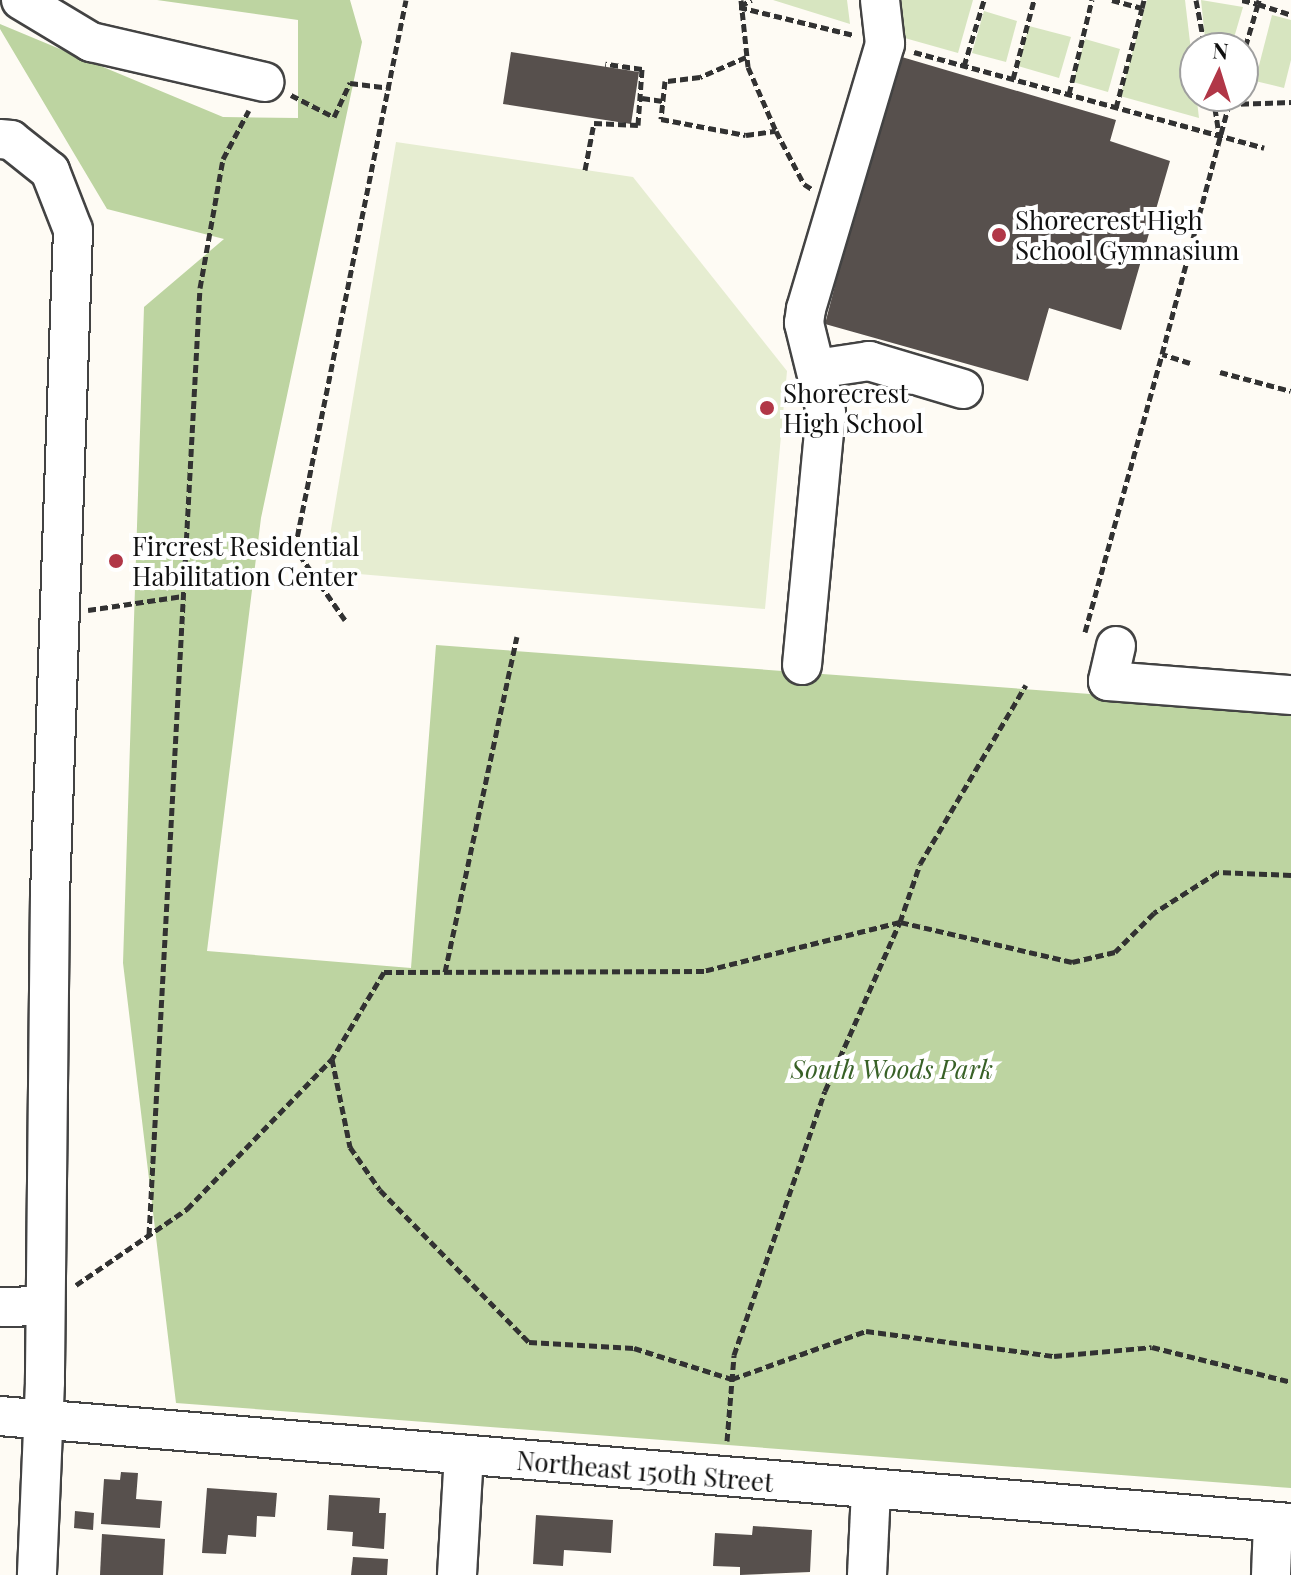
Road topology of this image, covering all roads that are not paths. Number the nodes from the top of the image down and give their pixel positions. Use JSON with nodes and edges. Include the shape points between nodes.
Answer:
{"nodes":[{"id":1,"x":21,"y":0,"type":"edge"},
{"id":2,"x":869,"y":26,"type":"edge"},
{"id":3,"x":264,"y":82,"type":"road end"},
{"id":4,"x":0,"y":139,"type":"edge"},
{"id":5,"x":816,"y":369,"type":"junction"},
{"id":6,"x":963,"y":389,"type":"dead end"},
{"id":7,"x":1100,"y":642,"type":"road end"},
{"id":8,"x":802,"y":665,"type":"dead end"},
{"id":9,"x":1291,"y":695,"type":"edge"},
{"id":10,"x":45,"y":1306,"type":"junction"},
{"id":11,"x":0,"y":1307,"type":"edge"},
{"id":12,"x":0,"y":1416,"type":"edge"},
{"id":13,"x":44,"y":1420,"type":"junction"},
{"id":14,"x":464,"y":1455,"type":"junction"},
{"id":15,"x":871,"y":1489,"type":"junction"},
{"id":16,"x":1282,"y":1523,"type":"edge"},
{"id":17,"x":37,"y":1575,"type":"edge"},
{"id":18,"x":457,"y":1575,"type":"edge"},
{"id":19,"x":867,"y":1575,"type":"edge"},
{"id":20,"x":1271,"y":1575,"type":"edge"}],
"edges":[{"from":1,"to":3,"type":"street","via":[[91,42]]},
{"from":2,"to":5,"type":"street","via":[[837,205],[806,309],[804,323]]},
{"from":4,"to":10,"type":"street","via":[[11,140],[50,171],[73,230],[50,895]]},
{"from":5,"to":6,"type":"street","via":[[869,361]]},
{"from":5,"to":8,"type":"street","via":[[826,412]]},
{"from":7,"to":9,"type":"street","via":[[1108,681]]},
{"from":10,"to":11,"type":"street"},
{"from":10,"to":13,"type":"street"},
{"from":12,"to":13,"type":"street","name":"Northeast 150th Street"},
{"from":13,"to":14,"type":"street","name":"Northeast 150th Street"},
{"from":13,"to":17,"type":"street"},
{"from":14,"to":15,"type":"street","name":"Northeast 150th Street"},
{"from":14,"to":18,"type":"street"},
{"from":15,"to":16,"type":"street","name":"Northeast 150th Street"},
{"from":15,"to":19,"type":"street"},
{"from":16,"to":20,"type":"street"}]}
